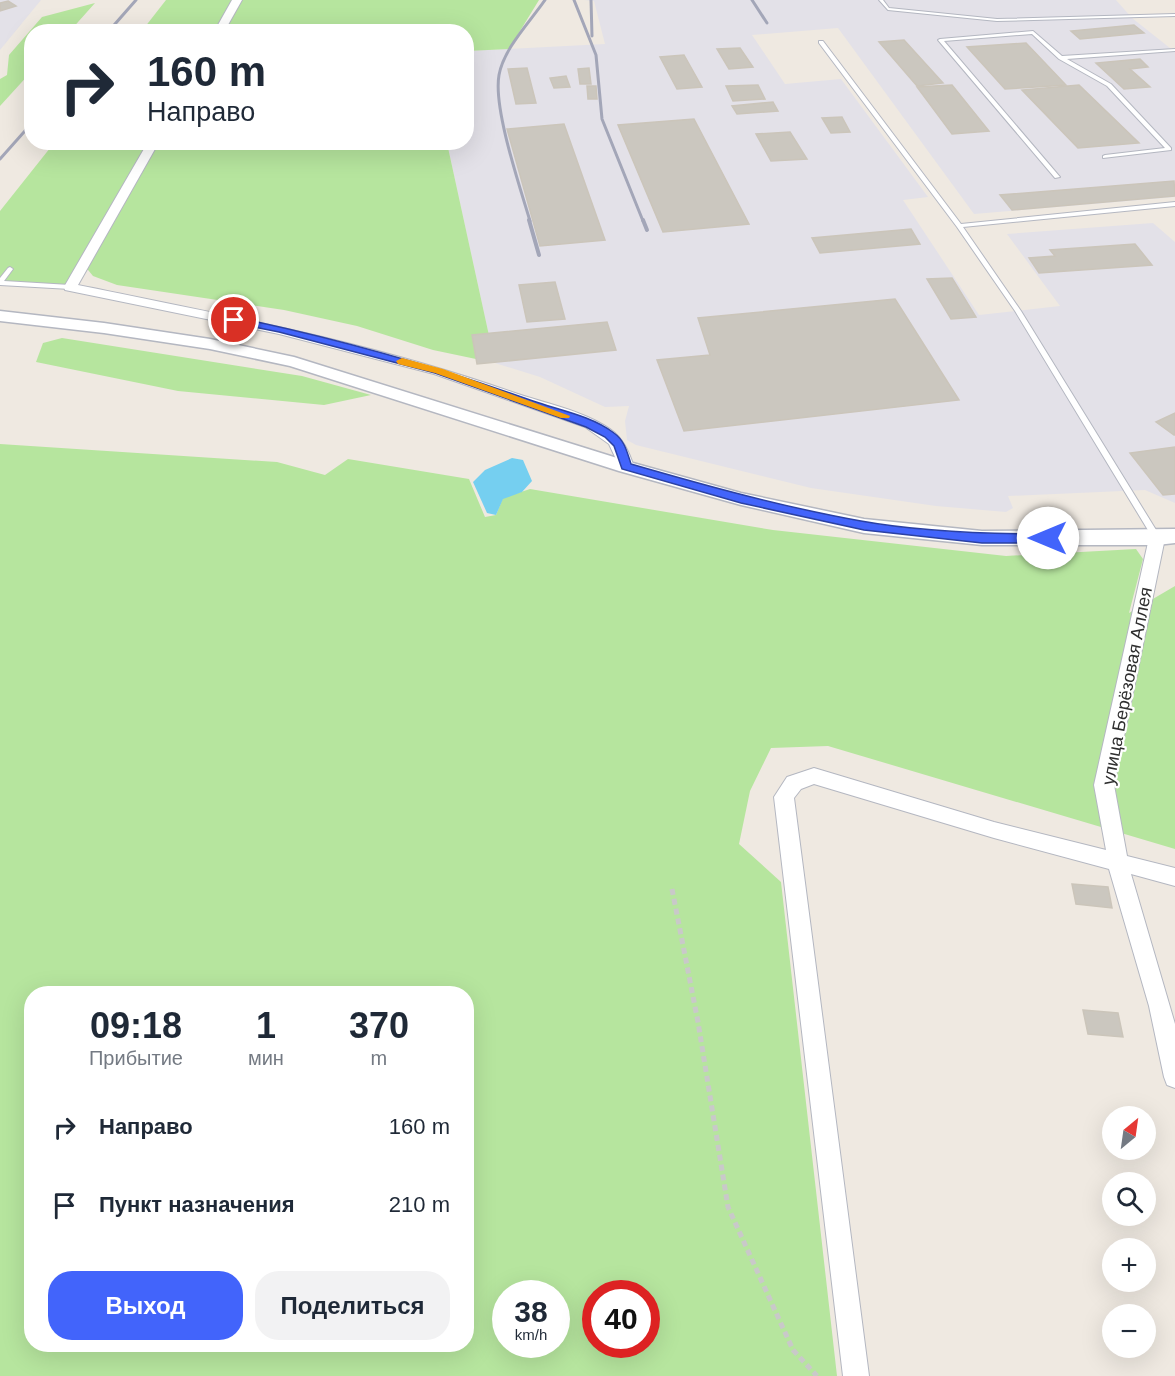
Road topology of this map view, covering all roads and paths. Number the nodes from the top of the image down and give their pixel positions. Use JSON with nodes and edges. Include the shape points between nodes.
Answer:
{"nodes":[{"id":1,"x":237,"y":0,"type":"edge"},
{"id":2,"x":881,"y":0,"type":"edge"},
{"id":3,"x":1175,"y":15,"type":"edge"},
{"id":4,"x":224,"y":24,"type":"edge"},
{"id":5,"x":821,"y":42,"type":"dead end"},
{"id":6,"x":1175,"y":50,"type":"edge"},
{"id":7,"x":1060,"y":58,"type":"junction"},
{"id":8,"x":149,"y":150,"type":"edge"},
{"id":9,"x":1105,"y":157,"type":"dead end"},
{"id":10,"x":1057,"y":177,"type":"dead end"},
{"id":11,"x":1175,"y":204,"type":"edge"},
{"id":12,"x":959,"y":226,"type":"junction"},
{"id":13,"x":10,"y":268,"type":"dead end"},
{"id":14,"x":0,"y":283,"type":"edge"},
{"id":15,"x":70,"y":287,"type":"junction"},
{"id":16,"x":0,"y":316,"type":"edge"},
{"id":17,"x":626,"y":467,"type":"junction"},
{"id":18,"x":1166,"y":537,"type":"edge"},
{"id":19,"x":1118,"y":864,"type":"junction"},
{"id":20,"x":1175,"y":877,"type":"edge"},
{"id":21,"x":672,"y":889,"type":"dead end"},
{"id":22,"x":1175,"y":1077,"type":"edge"},
{"id":23,"x":817,"y":1376,"type":"edge"},
{"id":24,"x":856,"y":1376,"type":"edge"}],
"edges":[{"from":1,"to":4,"type":"street"},
{"from":2,"to":3,"type":"lane","via":[[888,9],[997,20]]},
{"from":5,"to":12,"type":"lane"},
{"from":6,"to":7,"type":"lane"},
{"from":7,"to":9,"type":"lane","via":[[1108,84],[1169,149]]},
{"from":7,"to":10,"type":"lane","via":[[1033,32],[940,40]]},
{"from":8,"to":15,"type":"street"},
{"from":11,"to":12,"type":"lane"},
{"from":12,"to":18,"type":"lane"},
{"from":13,"to":14,"type":"lane"},
{"from":14,"to":15,"type":"lane"},
{"from":15,"to":17,"type":"street","via":[[280,330],[439,371],[590,424],[619,444]]},
{"from":16,"to":17,"type":"street","via":[[210,344],[294,362]]},
{"from":17,"to":18,"type":"street","via":[[741,499],[864,526],[982,538]]},
{"from":18,"to":19,"type":"street","name":"улица Берёзовая Аллея","via":[[1104,785]]},
{"from":19,"to":20,"type":"street"},
{"from":19,"to":22,"type":"street","name":"улица Берёзовая Аллея","via":[[1160,1006]]},
{"from":19,"to":24,"type":"street","via":[[814,776],[795,783],[784,797]]},
{"from":21,"to":23,"type":"path","via":[[728,1208],[793,1350]]}]}
